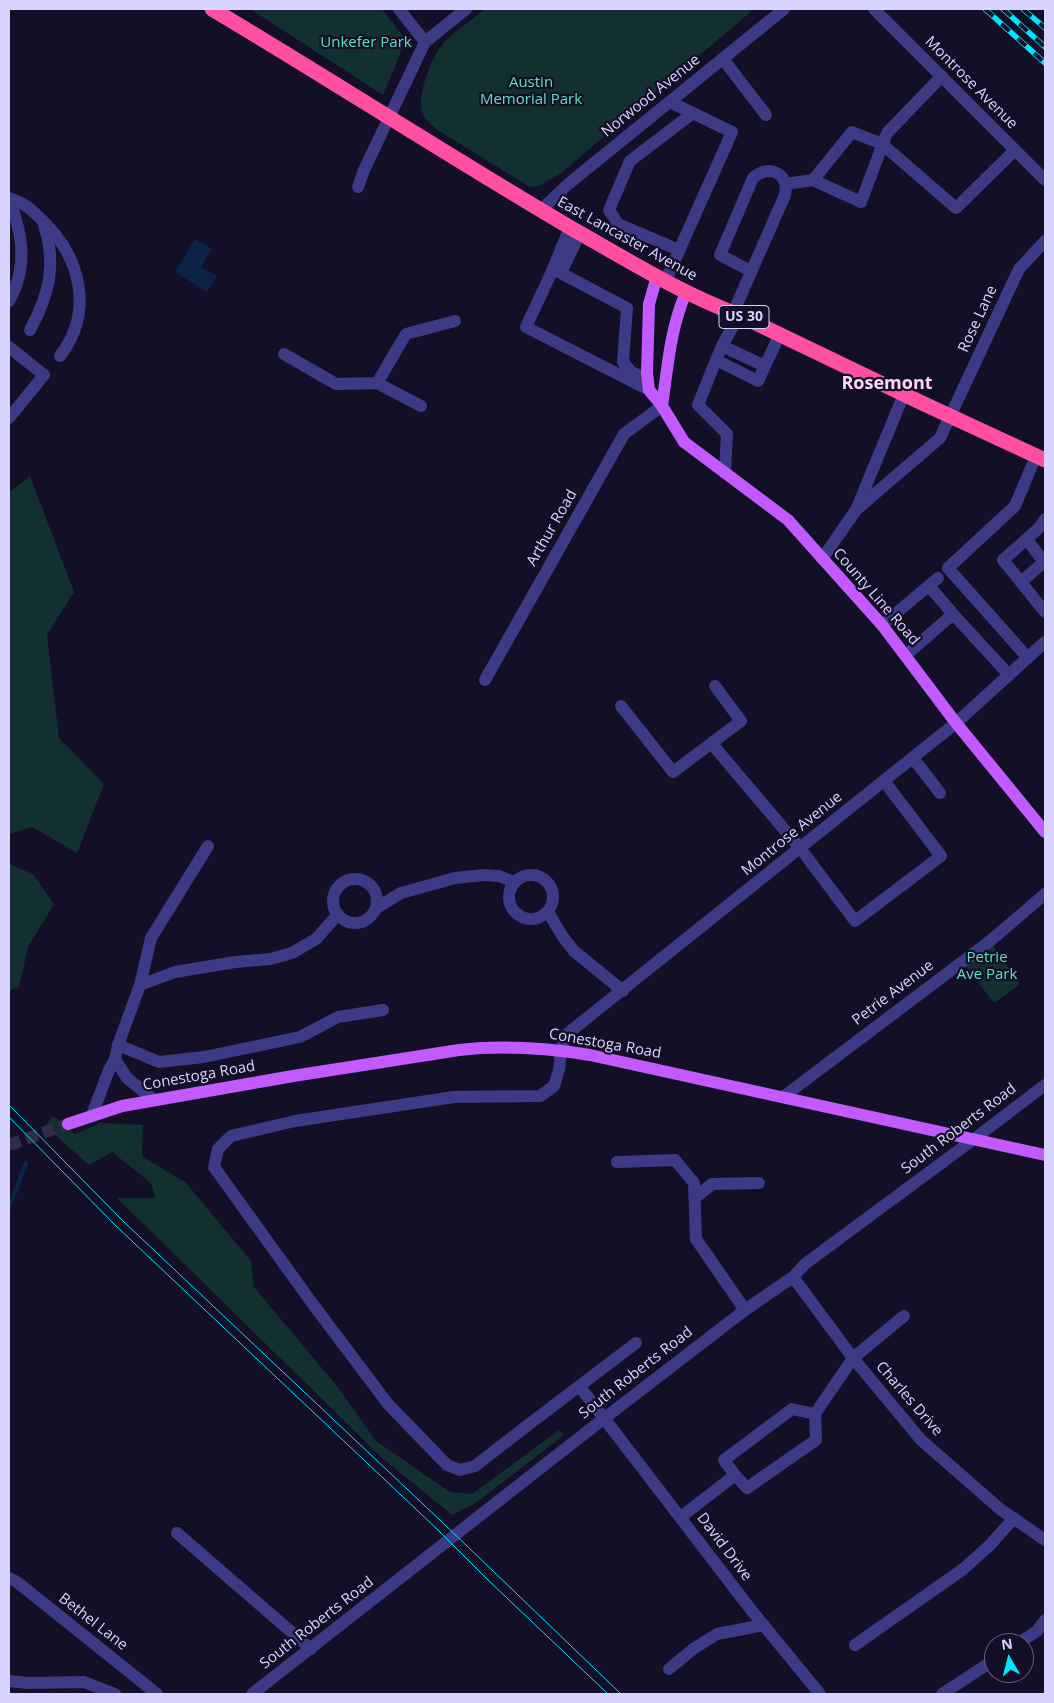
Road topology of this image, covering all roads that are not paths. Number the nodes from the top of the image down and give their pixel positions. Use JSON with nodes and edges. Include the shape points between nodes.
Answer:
{"nodes":[{"id":1,"x":212,"y":9,"type":"edge"},
{"id":2,"x":399,"y":9,"type":"edge"},
{"id":3,"x":466,"y":9,"type":"edge"},
{"id":4,"x":784,"y":9,"type":"edge"},
{"id":5,"x":874,"y":9,"type":"edge"},
{"id":6,"x":890,"y":9,"type":"edge"},
{"id":7,"x":891,"y":26,"type":"junction"},
{"id":8,"x":425,"y":42,"type":"junction"},
{"id":9,"x":723,"y":59,"type":"junction"},
{"id":10,"x":942,"y":76,"type":"junction"},
{"id":11,"x":670,"y":102,"type":"junction"},
{"id":12,"x":693,"y":113,"type":"junction"},
{"id":13,"x":766,"y":115,"type":"dead end"},
{"id":14,"x":390,"y":117,"type":"junction"},
{"id":15,"x":882,"y":144,"type":"junction"},
{"id":16,"x":1015,"y":150,"type":"junction"},
{"id":17,"x":813,"y":180,"type":"junction"},
{"id":18,"x":1045,"y":180,"type":"edge"},
{"id":19,"x":786,"y":184,"type":"junction"},
{"id":20,"x":358,"y":187,"type":"dead end"},
{"id":21,"x":540,"y":210,"type":"junction"},
{"id":22,"x":43,"y":221,"type":"junction"},
{"id":23,"x":575,"y":230,"type":"junction"},
{"id":24,"x":1045,"y":241,"type":"edge"},
{"id":25,"x":679,"y":250,"type":"junction"},
{"id":26,"x":557,"y":271,"type":"junction"},
{"id":27,"x":751,"y":272,"type":"junction"},
{"id":28,"x":661,"y":278,"type":"junction"},
{"id":29,"x":686,"y":292,"type":"junction"},
{"id":30,"x":9,"y":301,"type":"edge"},
{"id":31,"x":736,"y":314,"type":"junction"},
{"id":32,"x":455,"y":321,"type":"dead end"},
{"id":33,"x":30,"y":330,"type":"dead end"},
{"id":34,"x":780,"y":334,"type":"junction"},
{"id":35,"x":722,"y":346,"type":"junction"},
{"id":36,"x":9,"y":347,"type":"edge"},
{"id":37,"x":284,"y":354,"type":"dead end"},
{"id":38,"x":60,"y":356,"type":"dead end"},
{"id":39,"x":716,"y":360,"type":"junction"},
{"id":40,"x":765,"y":366,"type":"junction"},
{"id":41,"x":377,"y":383,"type":"junction"},
{"id":42,"x":648,"y":384,"type":"junction"},
{"id":43,"x":904,"y":394,"type":"junction"},
{"id":44,"x":421,"y":406,"type":"dead end"},
{"id":45,"x":662,"y":406,"type":"junction"},
{"id":46,"x":952,"y":417,"type":"junction"},
{"id":47,"x":9,"y":418,"type":"edge"},
{"id":48,"x":1041,"y":458,"type":"edge"},
{"id":49,"x":725,"y":473,"type":"junction"},
{"id":50,"x":856,"y":510,"type":"junction"},
{"id":51,"x":1045,"y":519,"type":"edge"},
{"id":52,"x":1027,"y":540,"type":"junction"},
{"id":53,"x":822,"y":558,"type":"junction"},
{"id":54,"x":1045,"y":561,"type":"edge"},
{"id":55,"x":1021,"y":582,"type":"junction"},
{"id":56,"x":1045,"y":612,"type":"edge"},
{"id":57,"x":953,"y":614,"type":"junction"},
{"id":58,"x":882,"y":625,"type":"junction"},
{"id":59,"x":1045,"y":642,"type":"edge"},
{"id":60,"x":906,"y":655,"type":"junction"},
{"id":61,"x":1028,"y":658,"type":"junction"},
{"id":62,"x":1009,"y":675,"type":"junction"},
{"id":63,"x":484,"y":680,"type":"dead end"},
{"id":64,"x":715,"y":686,"type":"dead end"},
{"id":65,"x":621,"y":706,"type":"dead end"},
{"id":66,"x":956,"y":723,"type":"junction"},
{"id":67,"x":712,"y":744,"type":"junction"},
{"id":68,"x":913,"y":758,"type":"junction"},
{"id":69,"x":884,"y":781,"type":"junction"},
{"id":70,"x":940,"y":793,"type":"dead end"},
{"id":71,"x":1045,"y":832,"type":"edge"},
{"id":72,"x":208,"y":846,"type":"dead end"},
{"id":73,"x":800,"y":848,"type":"junction"},
{"id":74,"x":514,"y":882,"type":"junction"},
{"id":75,"x":1045,"y":894,"type":"edge"},
{"id":76,"x":376,"y":908,"type":"junction"},
{"id":77,"x":548,"y":912,"type":"junction"},
{"id":78,"x":338,"y":914,"type":"junction"},
{"id":79,"x":140,"y":985,"type":"junction"},
{"id":80,"x":623,"y":991,"type":"junction"},
{"id":81,"x":383,"y":1010,"type":"dead end"},
{"id":82,"x":118,"y":1045,"type":"junction"},
{"id":83,"x":561,"y":1050,"type":"junction"},
{"id":84,"x":115,"y":1059,"type":"junction"},
{"id":85,"x":1045,"y":1084,"type":"edge"},
{"id":86,"x":783,"y":1097,"type":"junction"},
{"id":87,"x":154,"y":1100,"type":"junction"},
{"id":88,"x":92,"y":1115,"type":"junction"},
{"id":89,"x":68,"y":1124,"type":"tunnel mouth"},
{"id":90,"x":974,"y":1139,"type":"junction"},
{"id":91,"x":1045,"y":1155,"type":"edge"},
{"id":92,"x":617,"y":1162,"type":"dead end"},
{"id":93,"x":758,"y":1183,"type":"dead end"},
{"id":94,"x":695,"y":1198,"type":"junction"},
{"id":95,"x":793,"y":1277,"type":"junction"},
{"id":96,"x":745,"y":1310,"type":"junction"},
{"id":97,"x":904,"y":1316,"type":"dead end"},
{"id":98,"x":636,"y":1343,"type":"dead end"},
{"id":99,"x":853,"y":1358,"type":"junction"},
{"id":100,"x":580,"y":1387,"type":"junction"},
{"id":101,"x":815,"y":1414,"type":"junction"},
{"id":102,"x":604,"y":1419,"type":"junction"},
{"id":103,"x":735,"y":1475,"type":"junction"},
{"id":104,"x":681,"y":1517,"type":"junction"},
{"id":105,"x":1014,"y":1518,"type":"junction"},
{"id":106,"x":177,"y":1533,"type":"dead end"},
{"id":107,"x":1045,"y":1540,"type":"edge"},
{"id":108,"x":9,"y":1578,"type":"edge"},
{"id":109,"x":1045,"y":1620,"type":"edge"},
{"id":110,"x":764,"y":1625,"type":"junction"},
{"id":111,"x":1034,"y":1633,"type":"edge"},
{"id":112,"x":855,"y":1645,"type":"dead end"},
{"id":113,"x":311,"y":1649,"type":"junction"},
{"id":114,"x":984,"y":1667,"type":"edge"},
{"id":115,"x":669,"y":1669,"type":"dead end"},
{"id":116,"x":9,"y":1681,"type":"edge"},
{"id":117,"x":948,"y":1693,"type":"edge"},
{"id":118,"x":115,"y":1694,"type":"edge"},
{"id":119,"x":157,"y":1694,"type":"edge"},
{"id":120,"x":252,"y":1694,"type":"edge"},
{"id":121,"x":820,"y":1694,"type":"edge"}],
"edges":[{"from":1,"to":14,"type":"highway","name":"East Lancaster Avenue","number":"US 30"},
{"from":2,"to":8,"type":"street"},
{"from":3,"to":8,"type":"street"},
{"from":4,"to":9,"type":"street","name":"Norwood Avenue"},
{"from":5,"to":7,"type":"street","name":"Montrose Avenue"},
{"from":6,"to":7,"type":"street"},
{"from":7,"to":10,"type":"street","name":"Montrose Avenue"},
{"from":8,"to":14,"type":"street"},
{"from":9,"to":11,"type":"street","name":"Norwood Avenue"},
{"from":9,"to":13,"type":"street"},
{"from":10,"to":15,"type":"street","via":[[886,133]]},
{"from":10,"to":16,"type":"street","name":"Montrose Avenue"},
{"from":11,"to":12,"type":"street"},
{"from":11,"to":21,"type":"street","name":"Norwood Avenue"},
{"from":12,"to":25,"type":"street","via":[[732,132]]},
{"from":12,"to":25,"type":"street","via":[[630,161],[609,210],[618,224]]},
{"from":14,"to":20,"type":"street"},
{"from":14,"to":21,"type":"highway","name":"East Lancaster Avenue","number":"US 30"},
{"from":15,"to":16,"type":"street","via":[[956,208]]},
{"from":15,"to":17,"type":"street","via":[[852,132]]},
{"from":15,"to":17,"type":"street","via":[[861,202]]},
{"from":16,"to":18,"type":"street","name":"Montrose Avenue"},
{"from":17,"to":19,"type":"street"},
{"from":19,"to":27,"type":"street","via":[[785,195]]},
{"from":19,"to":27,"type":"street","via":[[779,175],[768,171],[753,178],[720,256]]},
{"from":21,"to":23,"type":"highway","name":"East Lancaster Avenue","number":"US 30"},
{"from":22,"to":30,"type":"street","via":[[27,206],[9,198],[18,223],[22,263]]},
{"from":22,"to":33,"type":"street","via":[[50,242],[52,265],[48,286]]},
{"from":22,"to":38,"type":"street","via":[[63,243],[76,268],[80,289],[76,326]]},
{"from":23,"to":26,"type":"street"},
{"from":23,"to":28,"type":"highway","name":"East Lancaster Avenue","number":"US 30"},
{"from":24,"to":46,"type":"street","name":"Rose Lane","via":[[1019,269]]},
{"from":25,"to":28,"type":"street"},
{"from":26,"to":42,"type":"street","via":[[627,308],[623,362]]},
{"from":26,"to":42,"type":"street","via":[[526,327]]},
{"from":27,"to":31,"type":"street"},
{"from":28,"to":29,"type":"highway","name":"East Lancaster Avenue","number":"US 30"},
{"from":28,"to":42,"type":"main road","via":[[650,304]]},
{"from":29,"to":31,"type":"highway","name":"East Lancaster Avenue","number":"US 30"},
{"from":29,"to":45,"type":"main road","via":[[676,314]]},
{"from":31,"to":34,"type":"highway","name":"East Lancaster Avenue","number":"US 30"},
{"from":31,"to":35,"type":"street"},
{"from":32,"to":41,"type":"street","via":[[406,334]]},
{"from":34,"to":40,"type":"street"},
{"from":34,"to":43,"type":"highway","name":"East Lancaster Avenue","number":"US 30"},
{"from":35,"to":39,"type":"street"},
{"from":35,"to":40,"type":"street"},
{"from":36,"to":47,"type":"street","via":[[44,375]]},
{"from":37,"to":41,"type":"street","via":[[336,384]]},
{"from":39,"to":40,"type":"street","via":[[758,381]]},
{"from":39,"to":49,"type":"street","via":[[698,405],[727,434]]},
{"from":41,"to":44,"type":"street"},
{"from":42,"to":45,"type":"main road","name":"County Line Road"},
{"from":43,"to":46,"type":"highway","name":"East Lancaster Avenue","number":"US 30"},
{"from":43,"to":50,"type":"street"},
{"from":45,"to":49,"type":"main road","name":"County Line Road","via":[[684,442]]},
{"from":45,"to":63,"type":"street","name":"Arthur Road","via":[[624,434]]},
{"from":46,"to":48,"type":"highway","name":"East Lancaster Avenue","number":"US 30"},
{"from":46,"to":50,"type":"street","name":"Rose Lane","via":[[940,438]]},
{"from":48,"to":61,"type":"street","via":[[1015,506],[948,568]]},
{"from":49,"to":53,"type":"main road","name":"County Line Road","via":[[788,520]]},
{"from":50,"to":53,"type":"street"},
{"from":51,"to":52,"type":"street"},
{"from":52,"to":54,"type":"street"},
{"from":52,"to":55,"type":"street","via":[[1003,560]]},
{"from":53,"to":58,"type":"main road","name":"County Line Road"},
{"from":54,"to":55,"type":"street"},
{"from":55,"to":56,"type":"street"},
{"from":57,"to":58,"type":"street","via":[[933,582]]},
{"from":57,"to":60,"type":"street"},
{"from":57,"to":62,"type":"street"},
{"from":58,"to":60,"type":"main road","name":"County Line Road"},
{"from":59,"to":61,"type":"street","name":"Montrose Avenue"},
{"from":60,"to":66,"type":"main road","name":"County Line Road"},
{"from":61,"to":62,"type":"street","name":"Montrose Avenue"},
{"from":62,"to":66,"type":"street","name":"Montrose Avenue"},
{"from":64,"to":67,"type":"street","via":[[741,721]]},
{"from":65,"to":67,"type":"street","via":[[673,772]]},
{"from":66,"to":68,"type":"street","name":"Montrose Avenue"},
{"from":66,"to":71,"type":"main road","name":"County Line Road"},
{"from":67,"to":73,"type":"street"},
{"from":68,"to":69,"type":"street","name":"Montrose Avenue"},
{"from":68,"to":70,"type":"street"},
{"from":69,"to":73,"type":"street","name":"Montrose Avenue"},
{"from":69,"to":73,"type":"street","via":[[942,856],[855,921]]},
{"from":72,"to":79,"type":"street","via":[[151,938]]},
{"from":73,"to":80,"type":"street","name":"Montrose Avenue"},
{"from":74,"to":76,"type":"street","via":[[499,876],[455,878],[401,893]]},
{"from":74,"to":77,"type":"street","via":[[508,898],[516,914],[532,920]]},
{"from":74,"to":77,"type":"street","via":[[530,875],[546,880],[554,896]]},
{"from":75,"to":86,"type":"street","name":"Petrie Avenue","via":[[990,941]]},
{"from":76,"to":78,"type":"street","via":[[365,921],[357,923],[348,922]]},
{"from":76,"to":78,"type":"street","via":[[375,890],[362,879],[353,878],[337,886],[333,894],[332,903]]},
{"from":77,"to":80,"type":"street","via":[[574,951]]},
{"from":78,"to":79,"type":"street","via":[[316,939],[292,953],[175,972]]},
{"from":79,"to":82,"type":"street"},
{"from":80,"to":83,"type":"street","name":"Montrose Avenue","via":[[567,1034]]},
{"from":81,"to":82,"type":"street","via":[[338,1017],[300,1037],[204,1057],[159,1062]]},
{"from":82,"to":84,"type":"street"},
{"from":83,"to":86,"type":"main road","name":"Conestoga Road"},
{"from":83,"to":87,"type":"main road","name":"Conestoga Road","via":[[487,1047],[459,1050]]},
{"from":83,"to":100,"type":"street","via":[[554,1086],[540,1096],[454,1097],[295,1122],[231,1136],[218,1149],[214,1167],[388,1404],[446,1465],[460,1470],[475,1466]]},
{"from":84,"to":87,"type":"street","via":[[127,1078]]},
{"from":84,"to":88,"type":"street"},
{"from":85,"to":90,"type":"street","name":"South Roberts Road"},
{"from":86,"to":90,"type":"main road","name":"Conestoga Road"},
{"from":87,"to":88,"type":"main road","name":"Conestoga Road"},
{"from":88,"to":89,"type":"main road","name":"Conestoga Road"},
{"from":90,"to":91,"type":"main road","name":"Conestoga Road"},
{"from":90,"to":95,"type":"street","name":"South Roberts Road","via":[[805,1264]]},
{"from":92,"to":94,"type":"street","via":[[675,1160],[694,1183]]},
{"from":93,"to":94,"type":"street","via":[[712,1184]]},
{"from":94,"to":96,"type":"street","via":[[696,1239]]},
{"from":95,"to":96,"type":"street","name":"South Roberts Road"},
{"from":95,"to":99,"type":"street","name":"Charles Drive"},
{"from":96,"to":102,"type":"street","name":"South Roberts Road"},
{"from":97,"to":99,"type":"street"},
{"from":98,"to":100,"type":"street"},
{"from":99,"to":101,"type":"street"},
{"from":99,"to":105,"type":"street","name":"Charles Drive","via":[[921,1440]]},
{"from":100,"to":102,"type":"street","name":"David Drive"},
{"from":101,"to":103,"type":"street","via":[[792,1409],[724,1460]]},
{"from":101,"to":103,"type":"street","via":[[816,1440],[747,1488]]},
{"from":102,"to":104,"type":"street","name":"David Drive"},
{"from":102,"to":113,"type":"street","name":"South Roberts Road"},
{"from":103,"to":104,"type":"street"},
{"from":104,"to":110,"type":"street","name":"David Drive"},
{"from":105,"to":107,"type":"street","name":"Charles Drive"},
{"from":105,"to":112,"type":"street","via":[[962,1570]]},
{"from":106,"to":113,"type":"street"},
{"from":108,"to":119,"type":"street","name":"Bethel Lane"},
{"from":109,"to":111,"type":"street"},
{"from":110,"to":115,"type":"street","via":[[717,1634]]},
{"from":110,"to":121,"type":"street","name":"David Drive"},
{"from":113,"to":120,"type":"street","name":"South Roberts Road"},
{"from":114,"to":117,"type":"street"},
{"from":116,"to":118,"type":"street","via":[[84,1682]]}]}
